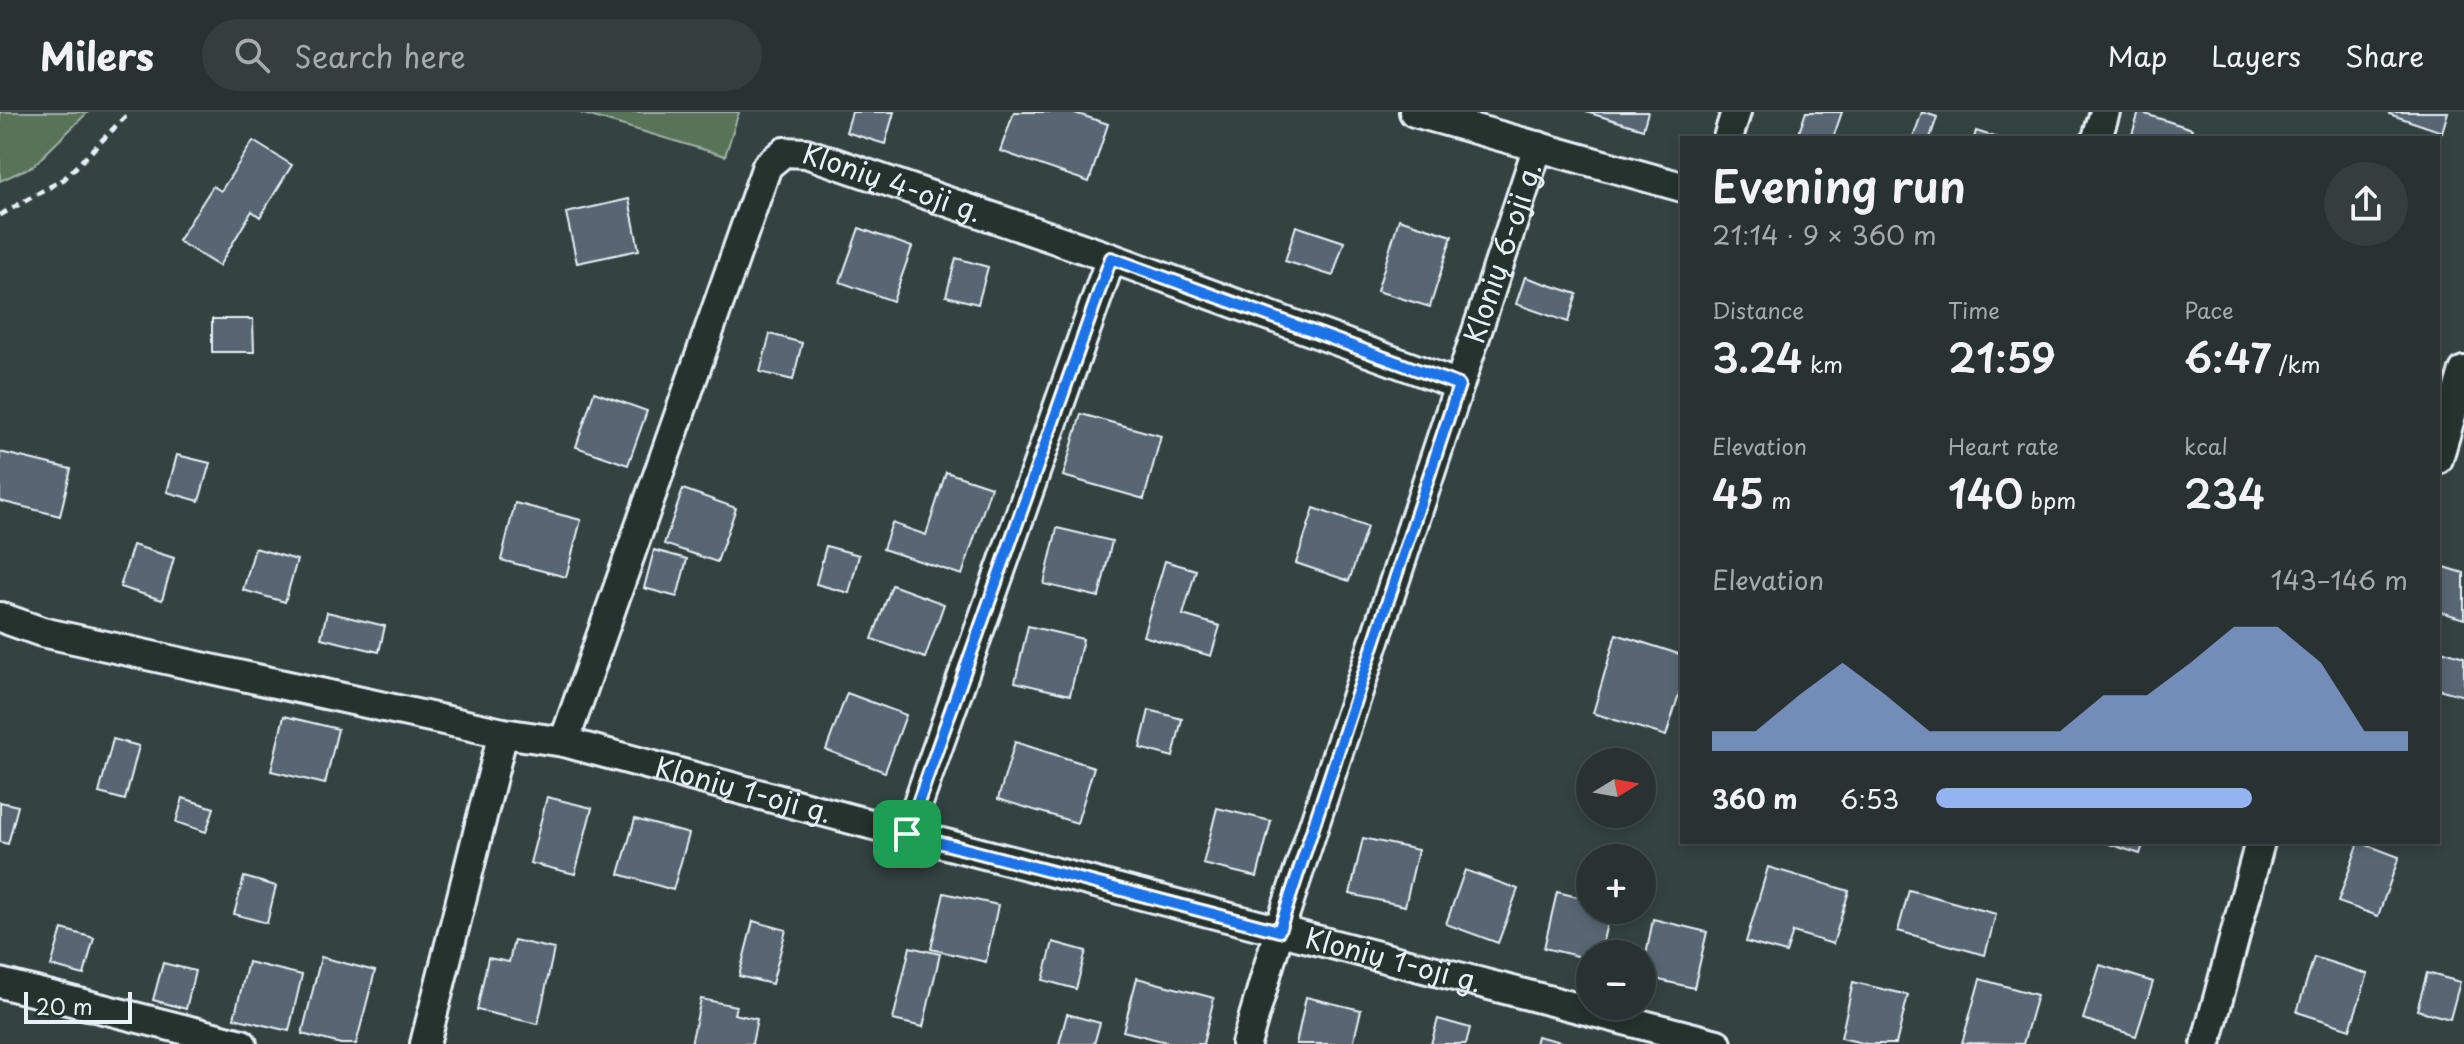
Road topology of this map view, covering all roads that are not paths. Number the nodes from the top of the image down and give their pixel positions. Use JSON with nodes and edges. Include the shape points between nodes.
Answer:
{"nodes":[{"id":1,"x":1414,"y":112,"type":"edge"},
{"id":2,"x":1736,"y":112,"type":"edge"},
{"id":3,"x":2105,"y":112,"type":"edge"},
{"id":4,"x":1729,"y":136,"type":"edge"},
{"id":5,"x":2098,"y":136,"type":"edge"},
{"id":6,"x":1538,"y":146,"type":"junction"},
{"id":7,"x":1680,"y":186,"type":"edge"},
{"id":8,"x":1111,"y":258,"type":"junction"},
{"id":9,"x":2464,"y":371,"type":"edge"},
{"id":10,"x":1459,"y":385,"type":"junction"},
{"id":11,"x":2446,"y":396,"type":"edge"},
{"id":12,"x":2440,"y":443,"type":"edge"},
{"id":13,"x":0,"y":617,"type":"edge"},
{"id":14,"x":503,"y":733,"type":"junction"},
{"id":15,"x":564,"y":742,"type":"junction"},
{"id":16,"x":907,"y":834,"type":"junction"},
{"id":17,"x":2259,"y":844,"type":"edge"},
{"id":18,"x":1279,"y":931,"type":"junction"},
{"id":19,"x":0,"y":983,"type":"edge"},
{"id":20,"x":242,"y":1044,"type":"edge"},
{"id":21,"x":425,"y":1044,"type":"edge"},
{"id":22,"x":1246,"y":1044,"type":"edge"},
{"id":23,"x":1717,"y":1044,"type":"edge"},
{"id":24,"x":2206,"y":1044,"type":"edge"}],
"edges":[{"from":1,"to":6,"type":"street"},
{"from":2,"to":4,"type":"street"},
{"from":3,"to":5,"type":"street"},
{"from":6,"to":7,"type":"street"},
{"from":6,"to":10,"type":"street","name":"Klonių 6-oji g."},
{"from":8,"to":10,"type":"street","name":"Klonių 4-oji g."},
{"from":8,"to":15,"type":"street","name":"Klonių 4-oji g.","via":[[806,153],[784,152],[767,166]]},
{"from":8,"to":16,"type":"street"},
{"from":9,"to":11,"type":"street"},
{"from":10,"to":18,"type":"street","name":"Klonių 6-oji g."},
{"from":11,"to":12,"type":"street"},
{"from":13,"to":14,"type":"street","name":"Klonių 1-oji g.","via":[[42,632]]},
{"from":14,"to":15,"type":"street","name":"Klonių 1-oji g."},
{"from":14,"to":21,"type":"street"},
{"from":15,"to":16,"type":"street","name":"Klonių 1-oji g."},
{"from":16,"to":18,"type":"street","name":"Klonių 1-oji g."},
{"from":17,"to":24,"type":"street"},
{"from":18,"to":22,"type":"street","name":"Klonių 6-oji g."},
{"from":18,"to":23,"type":"street","name":"Klonių 1-oji g."},
{"from":19,"to":20,"type":"street"}]}
